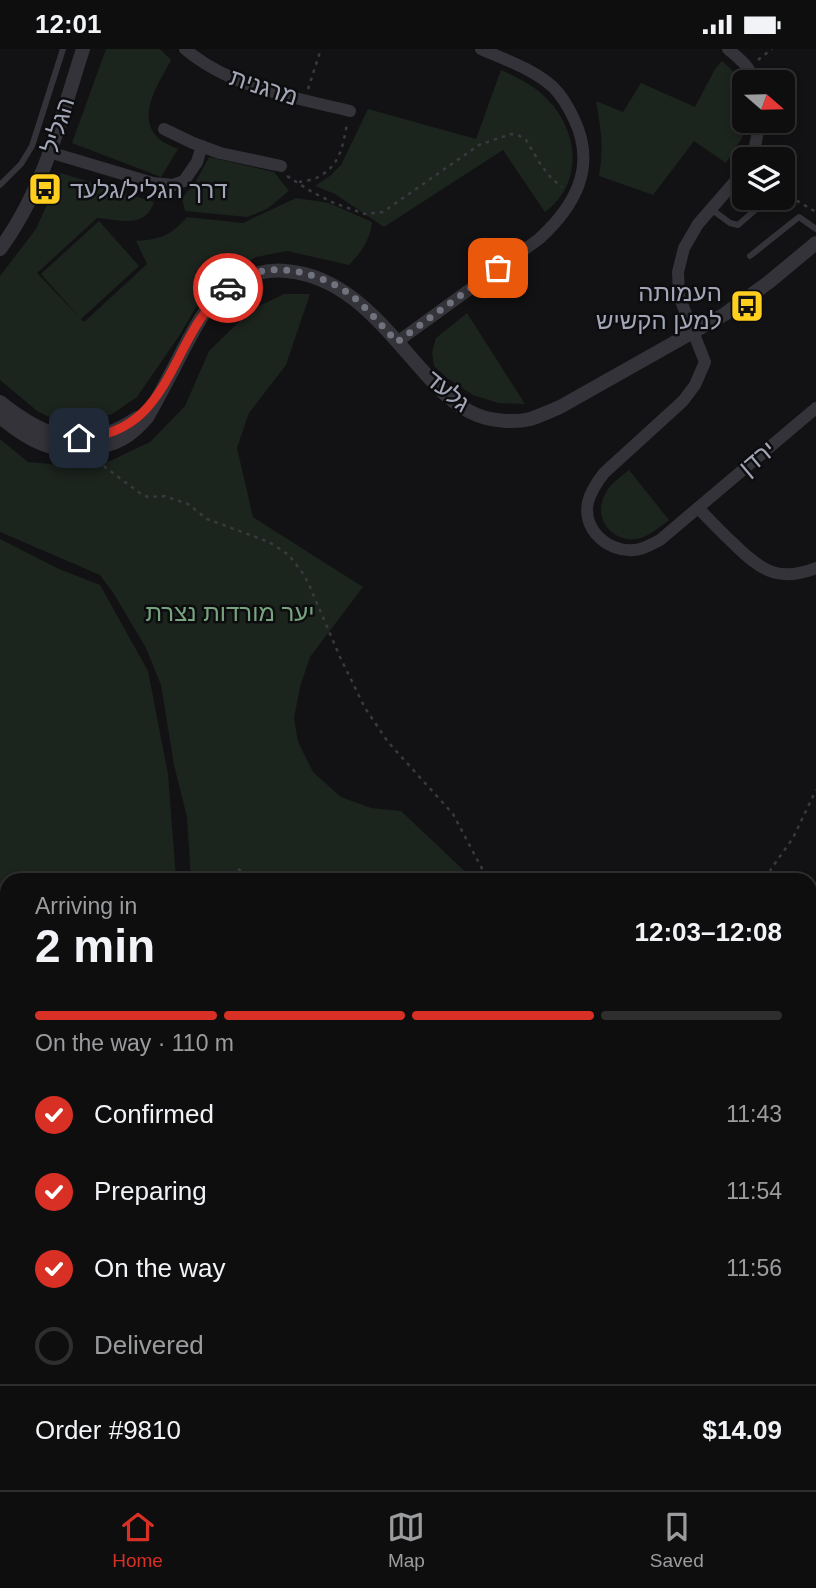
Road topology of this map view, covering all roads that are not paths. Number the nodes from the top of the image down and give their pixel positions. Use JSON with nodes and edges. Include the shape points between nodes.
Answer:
{"nodes":[{"id":1,"x":63,"y":49,"type":"edge"},
{"id":2,"x":83,"y":49,"type":"edge"},
{"id":3,"x":185,"y":49,"type":"edge"},
{"id":4,"x":481,"y":49,"type":"edge"},
{"id":5,"x":728,"y":49,"type":"edge"},
{"id":6,"x":748,"y":70,"type":"edge"},
{"id":7,"x":350,"y":111,"type":"road end"},
{"id":8,"x":164,"y":129,"type":"dead end"},
{"id":9,"x":202,"y":146,"type":"junction"},
{"id":10,"x":49,"y":152,"type":"junction"},
{"id":11,"x":281,"y":166,"type":"road end"},
{"id":12,"x":0,"y":185,"type":"edge"},
{"id":13,"x":732,"y":185,"type":"edge"},
{"id":14,"x":31,"y":200,"type":"junction"},
{"id":15,"x":711,"y":209,"type":"junction"},
{"id":16,"x":755,"y":210,"type":"edge"},
{"id":17,"x":816,"y":229,"type":"edge"},
{"id":18,"x":0,"y":237,"type":"edge"},
{"id":19,"x":816,"y":243,"type":"edge"},
{"id":20,"x":0,"y":249,"type":"edge"},
{"id":21,"x":750,"y":256,"type":"dead end"},
{"id":22,"x":693,"y":332,"type":"junction"},
{"id":23,"x":397,"y":342,"type":"junction"},
{"id":24,"x":165,"y":385,"type":"junction"},
{"id":25,"x":0,"y":402,"type":"edge"},
{"id":26,"x":816,"y":408,"type":"edge"},
{"id":27,"x":0,"y":417,"type":"edge"},
{"id":28,"x":698,"y":508,"type":"junction"},
{"id":29,"x":816,"y":568,"type":"edge"}],
"edges":[{"from":1,"to":12,"type":"lane","via":[[32,146]]},
{"from":2,"to":10,"type":"street","name":"הגליל"},
{"from":3,"to":7,"type":"street","name":"מרגנית","via":[[244,82]]},
{"from":4,"to":23,"type":"street","via":[[533,73],[569,107],[579,129],[582,177],[570,204],[539,239]]},
{"from":5,"to":6,"type":"street"},
{"from":8,"to":9,"type":"street"},
{"from":9,"to":10,"type":"street","via":[[184,181],[173,185]]},
{"from":9,"to":11,"type":"street"},
{"from":10,"to":14,"type":"street","name":"הגליל"},
{"from":13,"to":15,"type":"street"},
{"from":14,"to":18,"type":"street","name":"הגליל"},
{"from":14,"to":20,"type":"street","name":"הגליל"},
{"from":15,"to":16,"type":"lane","via":[[738,225]]},
{"from":15,"to":22,"type":"street","via":[[684,248],[678,272],[679,296]]},
{"from":17,"to":21,"type":"lane","via":[[799,217]]},
{"from":19,"to":22,"type":"street","name":"גלעד","via":[[736,306]]},
{"from":22,"to":23,"type":"street","name":"גלעד","via":[[560,407],[520,420],[478,416],[461,407]]},
{"from":22,"to":28,"type":"street","name":"ירדן","via":[[705,362],[695,385],[604,473],[588,502],[587,516],[597,537],[608,545],[636,550],[660,540]]},
{"from":23,"to":24,"type":"street","name":"גלעד","via":[[365,308],[333,284],[300,272],[261,271],[245,277],[211,304]]},
{"from":24,"to":25,"type":"street","name":"גלעד","via":[[142,415],[97,437],[48,432]]},
{"from":24,"to":27,"type":"street","name":"גלעד","via":[[138,428],[113,445],[63,451],[27,437]]},
{"from":26,"to":28,"type":"street","name":"ירדן"},
{"from":28,"to":29,"type":"street","via":[[764,569],[791,574]]}]}
